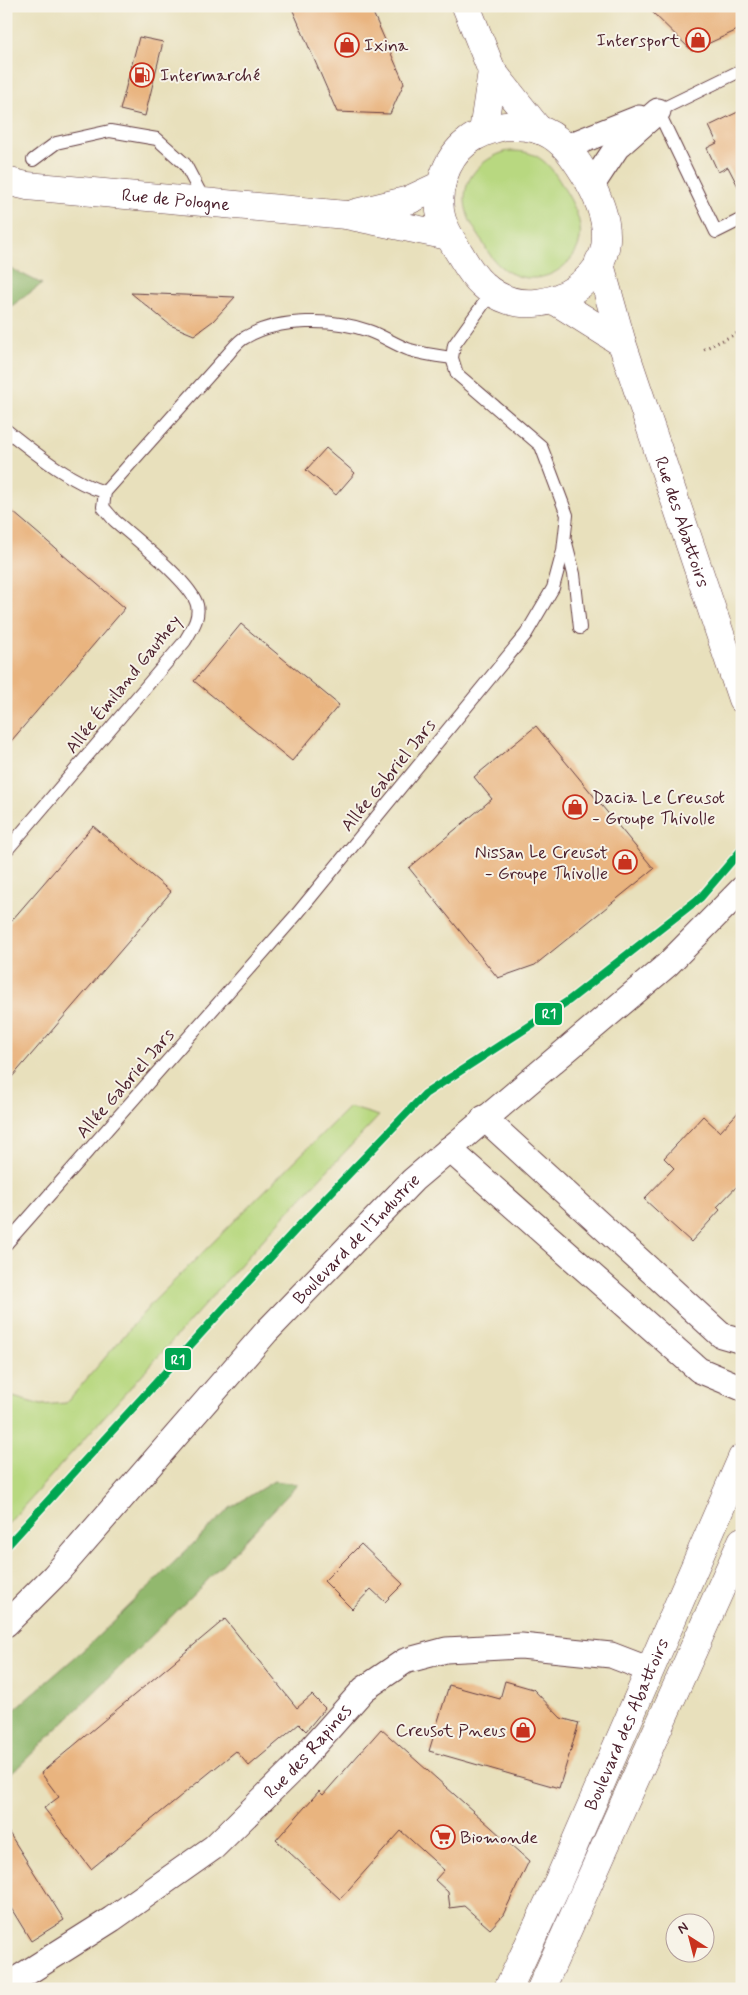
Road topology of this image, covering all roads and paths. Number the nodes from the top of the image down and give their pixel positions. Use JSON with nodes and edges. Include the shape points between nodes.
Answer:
{"nodes":[{"id":1,"x":466,"y":6,"type":"edge"},
{"id":2,"x":742,"y":70,"type":"edge"},
{"id":3,"x":492,"y":71,"type":"junction"},
{"id":4,"x":658,"y":111,"type":"junction"},
{"id":5,"x":539,"y":130,"type":"junction"},
{"id":6,"x":483,"y":132,"type":"junction"},
{"id":7,"x":566,"y":147,"type":"junction"},
{"id":8,"x":33,"y":160,"type":"dead end"},
{"id":9,"x":6,"y":181,"type":"edge"},
{"id":10,"x":441,"y":185,"type":"junction"},
{"id":11,"x":592,"y":185,"type":"junction"},
{"id":12,"x":205,"y":202,"type":"junction"},
{"id":13,"x":346,"y":215,"type":"junction"},
{"id":14,"x":742,"y":219,"type":"edge"},
{"id":15,"x":449,"y":236,"type":"junction"},
{"id":16,"x":599,"y":261,"type":"junction"},
{"id":17,"x":492,"y":292,"type":"junction"},
{"id":18,"x":554,"y":300,"type":"junction"},
{"id":19,"x":742,"y":331,"type":"edge"},
{"id":20,"x":622,"y":344,"type":"junction"},
{"id":21,"x":704,"y":349,"type":"dead end"},
{"id":22,"x":452,"y":358,"type":"junction"},
{"id":23,"x":6,"y":430,"type":"edge"},
{"id":24,"x":105,"y":492,"type":"junction"},
{"id":25,"x":564,"y":538,"type":"junction"},
{"id":26,"x":580,"y":628,"type":"dead end"},
{"id":27,"x":742,"y":699,"type":"edge"},
{"id":28,"x":6,"y":851,"type":"edge"},
{"id":29,"x":742,"y":889,"type":"edge"},
{"id":30,"x":484,"y":1118,"type":"junction"},
{"id":31,"x":449,"y":1149,"type":"junction"},
{"id":32,"x":6,"y":1244,"type":"edge"},
{"id":33,"x":742,"y":1341,"type":"edge"},
{"id":34,"x":742,"y":1388,"type":"edge"},
{"id":35,"x":742,"y":1458,"type":"edge"},
{"id":36,"x":742,"y":1541,"type":"edge"},
{"id":37,"x":6,"y":1624,"type":"edge"},
{"id":38,"x":650,"y":1670,"type":"junction"},
{"id":39,"x":529,"y":1985,"type":"edge"},
{"id":40,"x":6,"y":1986,"type":"edge"}],
"edges":[{"from":1,"to":3,"type":"street"},
{"from":2,"to":4,"type":"lane"},
{"from":3,"to":5,"type":"street"},
{"from":3,"to":6,"type":"street"},
{"from":4,"to":7,"type":"street"},
{"from":4,"to":11,"type":"street","via":[[617,147]]},
{"from":4,"to":14,"type":"lane","via":[[716,232]]},
{"from":5,"to":6,"type":"street","via":[[505,126]]},
{"from":5,"to":7,"type":"street"},
{"from":6,"to":10,"type":"street","via":[[466,142],[452,158]]},
{"from":7,"to":11,"type":"street"},
{"from":8,"to":12,"type":"lane","via":[[56,143],[110,131],[157,139],[185,164]]},
{"from":9,"to":12,"type":"street","name":"Rue de Pologne","via":[[27,186]]},
{"from":10,"to":13,"type":"street","name":"Rue de Pologne","via":[[409,200]]},
{"from":10,"to":15,"type":"street","via":[[442,219]]},
{"from":11,"to":16,"type":"street","via":[[604,210],[606,232]]},
{"from":12,"to":13,"type":"street","name":"Rue de Pologne"},
{"from":13,"to":15,"type":"street","name":"Rue de Pologne"},
{"from":15,"to":17,"type":"street","via":[[470,270]]},
{"from":16,"to":18,"type":"street","via":[[594,272],[579,287]]},
{"from":16,"to":20,"type":"street","name":"Rue des Abattoirs"},
{"from":17,"to":18,"type":"street","via":[[520,303],[541,304]]},
{"from":17,"to":22,"type":"lane","via":[[454,346]]},
{"from":18,"to":20,"type":"street"},
{"from":19,"to":21,"type":"path"},
{"from":20,"to":27,"type":"street","name":"Rue des Abattoirs"},
{"from":22,"to":24,"type":"lane","via":[[410,350],[370,331],[345,324],[280,324],[260,329],[234,348]]},
{"from":22,"to":25,"type":"lane","name":"Allée Gabriel Jars","via":[[457,374],[541,446],[567,515]]},
{"from":23,"to":24,"type":"lane","via":[[71,477]]},
{"from":24,"to":28,"type":"lane","name":"Allée Émiland Gauthey","via":[[103,507],[114,520],[190,590],[197,606],[197,620],[185,641]]},
{"from":25,"to":26,"type":"lane","via":[[574,574]]},
{"from":25,"to":32,"type":"lane","name":"Allée Gabriel Jars","via":[[553,588],[526,634],[297,914]]},
{"from":29,"to":30,"type":"street","name":"Boulevard de l'Industrie","via":[[667,965]]},
{"from":30,"to":31,"type":"street","name":"Boulevard de l'Industrie"},
{"from":30,"to":33,"type":"street","via":[[720,1335]]},
{"from":31,"to":34,"type":"street","via":[[699,1370]]},
{"from":31,"to":37,"type":"street","name":"Boulevard de l'Industrie","via":[[414,1180],[267,1331],[54,1576]]},
{"from":35,"to":38,"type":"street","name":"Boulevard des Abattoirs"},
{"from":36,"to":39,"type":"street","name":"Boulevard des Abattoirs"},
{"from":38,"to":39,"type":"street","name":"Boulevard des Abattoirs","via":[[558,1882]]},
{"from":38,"to":40,"type":"street","name":"Rue des Rapines","via":[[611,1655],[521,1646],[446,1650],[404,1661],[364,1689],[293,1769],[214,1847],[112,1919]]}]}
